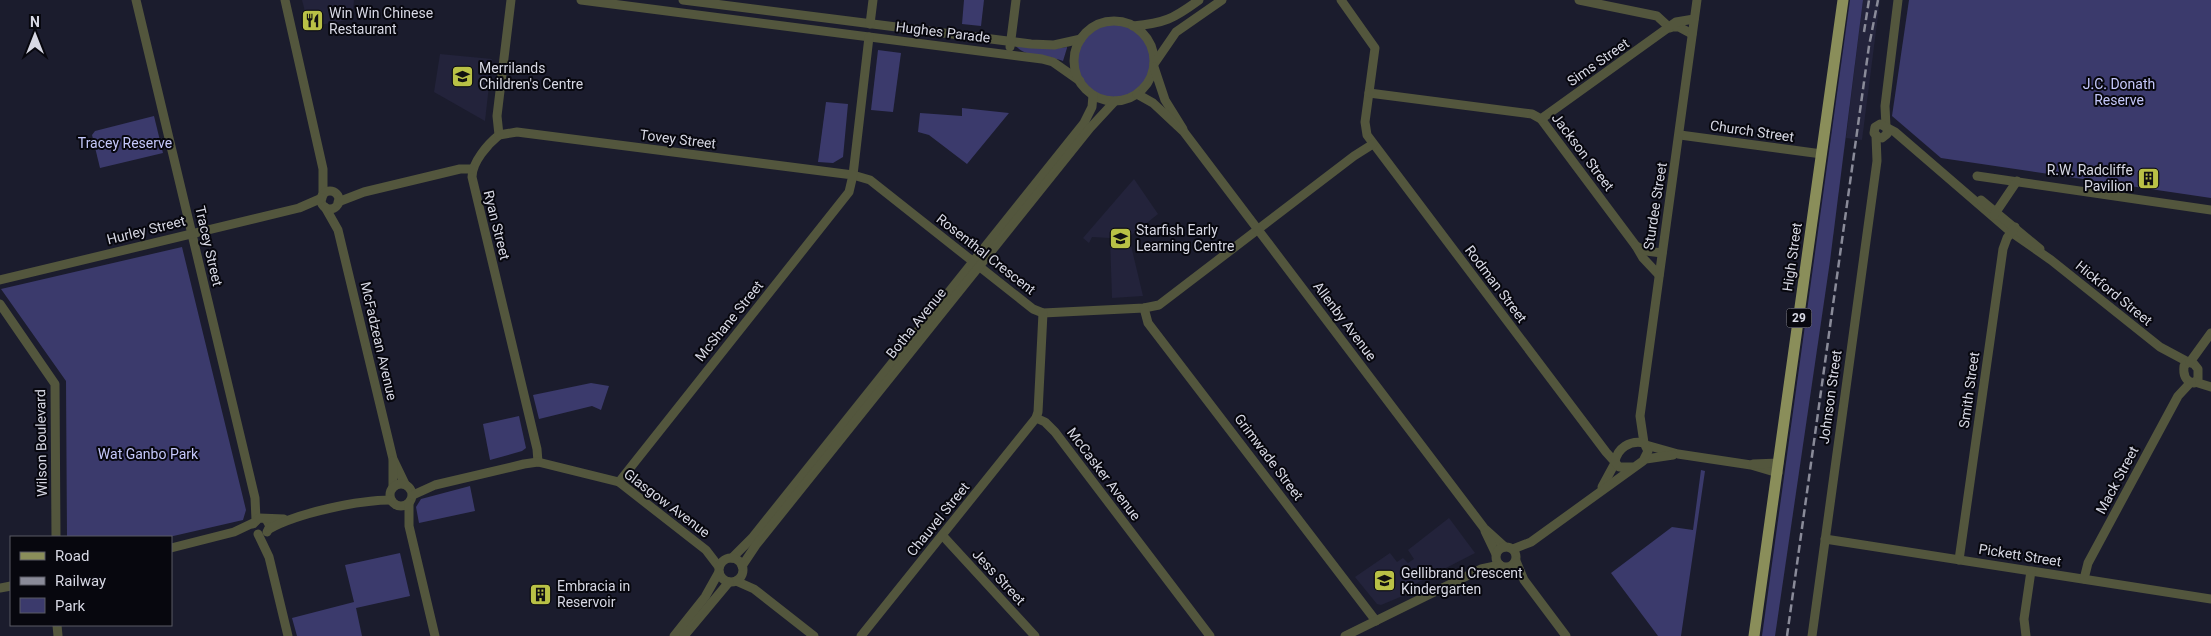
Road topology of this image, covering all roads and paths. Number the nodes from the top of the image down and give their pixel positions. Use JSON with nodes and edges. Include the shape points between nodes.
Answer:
{"nodes":[{"id":1,"x":136,"y":0,"type":"edge"},
{"id":2,"x":283,"y":0,"type":"edge"},
{"id":3,"x":511,"y":0,"type":"edge"},
{"id":4,"x":581,"y":0,"type":"edge"},
{"id":5,"x":683,"y":0,"type":"edge"},
{"id":6,"x":873,"y":0,"type":"edge"},
{"id":7,"x":1016,"y":0,"type":"edge"},
{"id":8,"x":1199,"y":0,"type":"edge"},
{"id":9,"x":1222,"y":0,"type":"edge"},
{"id":10,"x":1341,"y":0,"type":"edge"},
{"id":11,"x":1578,"y":0,"type":"edge"},
{"id":12,"x":1697,"y":0,"type":"edge"},
{"id":13,"x":1842,"y":0,"type":"edge"},
{"id":14,"x":1898,"y":0,"type":"edge"},
{"id":15,"x":798,"y":14,"type":"junction"},
{"id":16,"x":1694,"y":19,"type":"junction"},
{"id":17,"x":870,"y":24,"type":"junction"},
{"id":18,"x":1133,"y":26,"type":"junction"},
{"id":19,"x":797,"y":27,"type":"junction"},
{"id":20,"x":1670,"y":27,"type":"junction"},
{"id":21,"x":1692,"y":34,"type":"junction"},
{"id":22,"x":869,"y":37,"type":"junction"},
{"id":23,"x":1082,"y":39,"type":"junction"},
{"id":24,"x":1010,"y":42,"type":"junction"},
{"id":25,"x":1009,"y":54,"type":"junction"},
{"id":26,"x":1154,"y":66,"type":"junction"},
{"id":27,"x":1080,"y":81,"type":"junction"},
{"id":28,"x":1369,"y":93,"type":"junction"},
{"id":29,"x":1137,"y":94,"type":"junction"},
{"id":30,"x":1093,"y":95,"type":"junction"},
{"id":31,"x":1165,"y":100,"type":"junction"},
{"id":32,"x":1115,"y":101,"type":"junction"},
{"id":33,"x":1156,"y":106,"type":"junction"},
{"id":34,"x":1541,"y":119,"type":"junction"},
{"id":35,"x":1184,"y":132,"type":"junction"},
{"id":36,"x":1882,"y":132,"type":"junction"},
{"id":37,"x":499,"y":135,"type":"junction"},
{"id":38,"x":1680,"y":135,"type":"junction"},
{"id":39,"x":1371,"y":143,"type":"junction"},
{"id":40,"x":1822,"y":154,"type":"junction"},
{"id":41,"x":323,"y":169,"type":"junction"},
{"id":42,"x":472,"y":169,"type":"junction"},
{"id":43,"x":854,"y":175,"type":"junction"},
{"id":44,"x":1977,"y":176,"type":"dead end"},
{"id":45,"x":1043,"y":180,"type":"junction"},
{"id":46,"x":2017,"y":182,"type":"junction"},
{"id":47,"x":337,"y":198,"type":"junction"},
{"id":48,"x":323,"y":202,"type":"junction"},
{"id":49,"x":2211,"y":210,"type":"edge"},
{"id":50,"x":1994,"y":214,"type":"junction"},
{"id":51,"x":1258,"y":229,"type":"junction"},
{"id":52,"x":338,"y":230,"type":"junction"},
{"id":53,"x":2013,"y":230,"type":"junction"},
{"id":54,"x":192,"y":233,"type":"junction"},
{"id":55,"x":1636,"y":246,"type":"junction"},
{"id":56,"x":1662,"y":253,"type":"junction"},
{"id":57,"x":976,"y":264,"type":"junction"},
{"id":58,"x":1659,"y":275,"type":"junction"},
{"id":59,"x":0,"y":280,"type":"edge"},
{"id":60,"x":0,"y":304,"type":"edge"},
{"id":61,"x":1144,"y":308,"type":"junction"},
{"id":62,"x":1043,"y":313,"type":"junction"},
{"id":63,"x":2211,"y":333,"type":"edge"},
{"id":64,"x":2191,"y":372,"type":"junction"},
{"id":65,"x":2211,"y":386,"type":"edge"},
{"id":66,"x":1640,"y":416,"type":"junction"},
{"id":67,"x":1036,"y":418,"type":"junction"},
{"id":68,"x":1597,"y":440,"type":"junction"},
{"id":69,"x":1631,"y":442,"type":"junction"},
{"id":70,"x":1645,"y":444,"type":"junction"},
{"id":71,"x":1620,"y":449,"type":"junction"},
{"id":72,"x":1678,"y":454,"type":"junction"},
{"id":73,"x":393,"y":459,"type":"junction"},
{"id":74,"x":1646,"y":459,"type":"junction"},
{"id":75,"x":819,"y":461,"type":"junction"},
{"id":76,"x":538,"y":462,"type":"junction"},
{"id":77,"x":1615,"y":462,"type":"junction"},
{"id":78,"x":1634,"y":468,"type":"junction"},
{"id":79,"x":1779,"y":468,"type":"junction"},
{"id":80,"x":619,"y":482,"type":"junction"},
{"id":81,"x":1599,"y":491,"type":"junction"},
{"id":82,"x":409,"y":492,"type":"junction"},
{"id":83,"x":393,"y":496,"type":"junction"},
{"id":84,"x":261,"y":526,"type":"junction"},
{"id":85,"x":408,"y":526,"type":"junction"},
{"id":86,"x":1484,"y":528,"type":"junction"},
{"id":87,"x":56,"y":536,"type":"edge"},
{"id":88,"x":943,"y":536,"type":"junction"},
{"id":89,"x":1825,"y":539,"type":"junction"},
{"id":90,"x":1531,"y":542,"type":"junction"},
{"id":91,"x":172,"y":548,"type":"edge"},
{"id":92,"x":1509,"y":548,"type":"junction"},
{"id":93,"x":706,"y":550,"type":"junction"},
{"id":94,"x":1496,"y":555,"type":"junction"},
{"id":95,"x":729,"y":559,"type":"junction"},
{"id":96,"x":1516,"y":560,"type":"junction"},
{"id":97,"x":1959,"y":560,"type":"junction"},
{"id":98,"x":1504,"y":566,"type":"junction"},
{"id":99,"x":742,"y":569,"type":"junction"},
{"id":100,"x":1481,"y":569,"type":"junction"},
{"id":101,"x":719,"y":570,"type":"junction"},
{"id":102,"x":2031,"y":571,"type":"junction"},
{"id":103,"x":2084,"y":579,"type":"junction"},
{"id":104,"x":1524,"y":580,"type":"junction"},
{"id":105,"x":733,"y":581,"type":"junction"},
{"id":106,"x":754,"y":589,"type":"junction"},
{"id":107,"x":2211,"y":599,"type":"edge"},
{"id":108,"x":1376,"y":621,"type":"junction"},
{"id":109,"x":288,"y":636,"type":"edge"},
{"id":110,"x":435,"y":636,"type":"edge"},
{"id":111,"x":674,"y":636,"type":"edge"},
{"id":112,"x":684,"y":636,"type":"edge"},
{"id":113,"x":814,"y":636,"type":"edge"},
{"id":114,"x":861,"y":636,"type":"edge"},
{"id":115,"x":1034,"y":636,"type":"edge"},
{"id":116,"x":1210,"y":636,"type":"edge"},
{"id":117,"x":1345,"y":636,"type":"edge"},
{"id":118,"x":1566,"y":636,"type":"edge"},
{"id":119,"x":1754,"y":636,"type":"edge"},
{"id":120,"x":1812,"y":636,"type":"edge"},
{"id":121,"x":2026,"y":636,"type":"edge"}],
"edges":[{"from":1,"to":54,"type":"street","name":"Tracey Street"},
{"from":2,"to":41,"type":"street","name":"McFadzean Avenue"},
{"from":3,"to":37,"type":"street","via":[[497,116]]},
{"from":4,"to":19,"type":"street","name":"Hughes Parade"},
{"from":5,"to":15,"type":"street","name":"Hughes Parade"},
{"from":6,"to":17,"type":"street"},
{"from":7,"to":24,"type":"street"},
{"from":8,"to":18,"type":"street","via":[[1158,24]]},
{"from":9,"to":26,"type":"street","via":[[1176,32]]},
{"from":10,"to":28,"type":"street","via":[[1375,48]]},
{"from":11,"to":20,"type":"street","via":[[1657,16]]},
{"from":12,"to":16,"type":"street","name":"Sturdee Street"},
{"from":13,"to":40,"type":"main road","name":"High Street","number":"29"},
{"from":14,"to":36,"type":"street","name":"Johnson Street"},
{"from":15,"to":17,"type":"street","name":"Hughes Parade"},
{"from":15,"to":19,"type":"street"},
{"from":16,"to":20,"type":"street","name":"Sims Street","via":[[1681,20]]},
{"from":16,"to":21,"type":"street","name":"Sturdee Street"},
{"from":17,"to":24,"type":"street","name":"Hughes Parade"},
{"from":18,"to":23,"type":"street","via":[[1114,21],[1105,23],[1088,31]]},
{"from":18,"to":26,"type":"street","via":[[1149,42]]},
{"from":19,"to":22,"type":"street","name":"Hughes Parade"},
{"from":20,"to":21,"type":"street","via":[[1679,27]]},
{"from":20,"to":34,"type":"street","name":"Sims Street"},
{"from":21,"to":38,"type":"street","name":"Sturdee Street"},
{"from":22,"to":25,"type":"street","name":"Hughes Parade"},
{"from":22,"to":43,"type":"street"},
{"from":23,"to":24,"type":"street","name":"Hughes Parade","via":[[1054,46]]},
{"from":23,"to":27,"type":"street","via":[[1074,59]]},
{"from":24,"to":25,"type":"street"},
{"from":25,"to":27,"type":"street","name":"Hughes Parade","via":[[1053,62]]},
{"from":26,"to":29,"type":"street","via":[[1148,82]]},
{"from":26,"to":31,"type":"street","name":"Allenby Avenue"},
{"from":27,"to":30,"type":"street"},
{"from":28,"to":34,"type":"street","name":"Jackson Street","via":[[1532,114]]},
{"from":28,"to":39,"type":"street","via":[[1365,127]]},
{"from":29,"to":32,"type":"street"},
{"from":29,"to":33,"type":"street","name":"Allenby Avenue"},
{"from":30,"to":32,"type":"street"},
{"from":30,"to":45,"type":"street","name":"Botha Avenue","via":[[1092,107],[1084,123]]},
{"from":31,"to":33,"type":"street"},
{"from":31,"to":35,"type":"street","name":"Allenby Avenue"},
{"from":32,"to":45,"type":"street","name":"Botha Avenue"},
{"from":33,"to":35,"type":"street","name":"Allenby Avenue"},
{"from":34,"to":55,"type":"street","name":"Jackson Street"},
{"from":35,"to":51,"type":"street","name":"Allenby Avenue"},
{"from":36,"to":50,"type":"street","name":"Hickford Street","via":[[1895,132]]},
{"from":36,"to":89,"type":"street","name":"Johnson Street"},
{"from":37,"to":42,"type":"street"},
{"from":37,"to":43,"type":"street","name":"Tovey Street","via":[[517,132]]},
{"from":38,"to":40,"type":"street","name":"Church Street"},
{"from":38,"to":56,"type":"street","name":"Sturdee Street"},
{"from":39,"to":51,"type":"street"},
{"from":39,"to":68,"type":"street","name":"Rodman Street"},
{"from":40,"to":79,"type":"main road","name":"High Street","number":"29"},
{"from":41,"to":47,"type":"street","name":"McFadzean Avenue"},
{"from":41,"to":48,"type":"street","name":"McFadzean Avenue"},
{"from":42,"to":47,"type":"street","via":[[460,169]]},
{"from":42,"to":76,"type":"street","name":"Ryan Street"},
{"from":43,"to":57,"type":"street","name":"Rosenthal Crescent","via":[[870,180]]},
{"from":43,"to":80,"type":"street","name":"McShane Street","via":[[849,192]]},
{"from":44,"to":46,"type":"street"},
{"from":45,"to":57,"type":"street","name":"Botha Avenue"},
{"from":46,"to":49,"type":"street"},
{"from":46,"to":50,"type":"street"},
{"from":47,"to":48,"type":"street","via":[[332,208]]},
{"from":47,"to":48,"type":"street","via":[[327,192]]},
{"from":47,"to":52,"type":"street","name":"McFadzean Avenue"},
{"from":48,"to":52,"type":"street","name":"McFadzean Avenue"},
{"from":48,"to":54,"type":"street","name":"Hurley Street"},
{"from":50,"to":53,"type":"street","name":"Hickford Street"},
{"from":51,"to":61,"type":"street","via":[[1159,305]]},
{"from":51,"to":86,"type":"street","name":"Allenby Avenue"},
{"from":52,"to":73,"type":"street","name":"McFadzean Avenue"},
{"from":53,"to":64,"type":"street","name":"Hickford Street"},
{"from":53,"to":97,"type":"street","name":"Smith Street","via":[[2003,249]]},
{"from":54,"to":59,"type":"street","name":"Hurley Street"},
{"from":54,"to":84,"type":"street","name":"Tracey Street"},
{"from":55,"to":56,"type":"street"},
{"from":55,"to":58,"type":"street","name":"Jackson Street"},
{"from":56,"to":58,"type":"street","name":"Sturdee Street"},
{"from":57,"to":62,"type":"street","name":"Rosenthal Crescent","via":[[1033,309]]},
{"from":57,"to":75,"type":"street","name":"Botha Avenue"},
{"from":58,"to":66,"type":"street","name":"Sturdee Street"},
{"from":60,"to":87,"type":"street","name":"Wilson Boulevard","via":[[55,384]]},
{"from":61,"to":62,"type":"street"},
{"from":61,"to":108,"type":"street","name":"Grimwade Street","via":[[1148,323]]},
{"from":62,"to":67,"type":"street"},
{"from":63,"to":64,"type":"street","name":"Mack Street"},
{"from":64,"to":65,"type":"street","name":"Hickford Street"},
{"from":64,"to":103,"type":"street","name":"Mack Street","via":[[2088,563]]},
{"from":66,"to":69,"type":"street","name":"Sturdee Street"},
{"from":66,"to":70,"type":"street","name":"Sturdee Street"},
{"from":67,"to":88,"type":"street","name":"Chauvel Street"},
{"from":67,"to":116,"type":"street","name":"McCasker Avenue","via":[[1055,432]]},
{"from":68,"to":71,"type":"street"},
{"from":68,"to":77,"type":"street","name":"Rodman Street"},
{"from":69,"to":70,"type":"street"},
{"from":69,"to":71,"type":"street"},
{"from":70,"to":72,"type":"street"},
{"from":70,"to":74,"type":"street","via":[[1648,451]]},
{"from":71,"to":77,"type":"street"},
{"from":72,"to":74,"type":"street"},
{"from":72,"to":79,"type":"street"},
{"from":73,"to":82,"type":"street","name":"McFadzean Avenue"},
{"from":73,"to":83,"type":"street","name":"McFadzean Avenue"},
{"from":74,"to":78,"type":"street"},
{"from":75,"to":95,"type":"street","name":"Botha Avenue","via":[[752,538]]},
{"from":75,"to":99,"type":"street","name":"Botha Avenue"},
{"from":76,"to":80,"type":"street","name":"Glasgow Avenue"},
{"from":76,"to":82,"type":"street","name":"Glasgow Avenue"},
{"from":77,"to":78,"type":"street","via":[[1625,469]]},
{"from":77,"to":81,"type":"street","via":[[1608,480]]},
{"from":78,"to":81,"type":"street"},
{"from":79,"to":119,"type":"main road","name":"High Street","number":"29"},
{"from":80,"to":93,"type":"street","name":"Glasgow Avenue"},
{"from":81,"to":90,"type":"street"},
{"from":82,"to":83,"type":"street"},
{"from":82,"to":83,"type":"street","via":[[403,506]]},
{"from":82,"to":85,"type":"street","name":"McFadzean Avenue"},
{"from":83,"to":84,"type":"street"},
{"from":83,"to":85,"type":"street","name":"McFadzean Avenue"},
{"from":84,"to":91,"type":"street"},
{"from":84,"to":109,"type":"street","name":"Tracey Street"},
{"from":85,"to":110,"type":"street","name":"McFadzean Avenue"},
{"from":86,"to":92,"type":"street","name":"Allenby Avenue"},
{"from":86,"to":94,"type":"street","name":"Allenby Avenue"},
{"from":88,"to":114,"type":"street","name":"Chauvel Street"},
{"from":88,"to":115,"type":"street","name":"Jess Street"},
{"from":89,"to":97,"type":"street","name":"Pickett Street"},
{"from":89,"to":120,"type":"street","name":"Johnson Street"},
{"from":90,"to":92,"type":"street"},
{"from":90,"to":96,"type":"street"},
{"from":92,"to":94,"type":"street","via":[[1499,549]]},
{"from":92,"to":96,"type":"street"},
{"from":93,"to":95,"type":"street","name":"Glasgow Avenue"},
{"from":93,"to":101,"type":"street","name":"Glasgow Avenue"},
{"from":94,"to":98,"type":"street","name":"Allenby Avenue"},
{"from":94,"to":100,"type":"street"},
{"from":95,"to":99,"type":"street","name":"Glasgow Avenue"},
{"from":95,"to":101,"type":"street","name":"Botha Avenue"},
{"from":96,"to":98,"type":"street"},
{"from":96,"to":104,"type":"street"},
{"from":97,"to":102,"type":"street","name":"Pickett Street"},
{"from":98,"to":100,"type":"street"},
{"from":98,"to":104,"type":"street"},
{"from":99,"to":105,"type":"street","name":"Botha Avenue"},
{"from":99,"to":106,"type":"street"},
{"from":100,"to":108,"type":"street"},
{"from":101,"to":105,"type":"street","name":"Glasgow Avenue","via":[[722,579]]},
{"from":101,"to":111,"type":"street","via":[[705,597]]},
{"from":102,"to":103,"type":"street","name":"Pickett Street"},
{"from":102,"to":121,"type":"street","via":[[2024,619]]},
{"from":103,"to":107,"type":"street","name":"Pickett Street"},
{"from":104,"to":118,"type":"street"},
{"from":105,"to":106,"type":"street"},
{"from":105,"to":112,"type":"street"},
{"from":106,"to":113,"type":"street"},
{"from":108,"to":117,"type":"street"}]}
